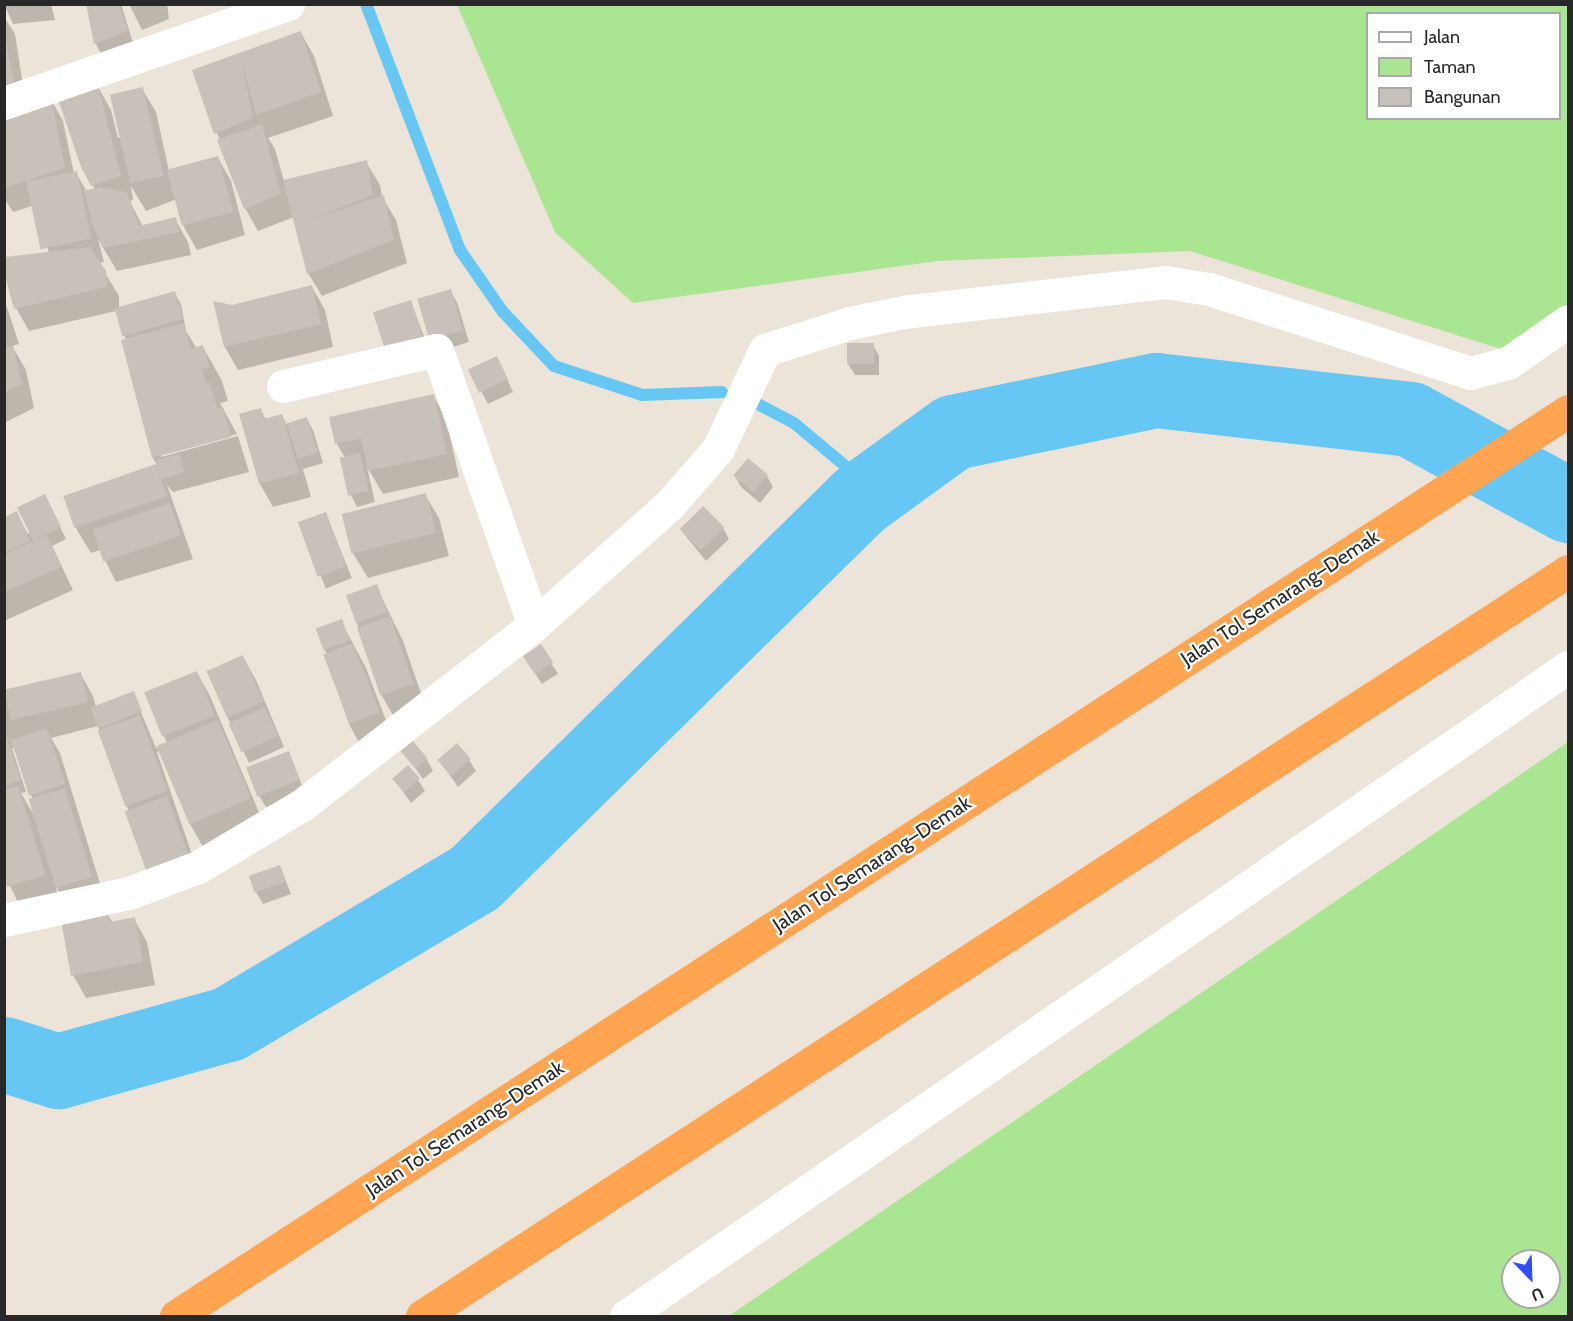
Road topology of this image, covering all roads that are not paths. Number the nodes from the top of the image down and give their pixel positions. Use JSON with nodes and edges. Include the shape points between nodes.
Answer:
{"nodes":[{"id":1,"x":288,"y":4,"type":"edge"},
{"id":2,"x":4,"y":103,"type":"edge"},
{"id":3,"x":1569,"y":321,"type":"edge"},
{"id":4,"x":283,"y":386,"type":"dead end"},
{"id":5,"x":1569,"y":411,"type":"edge"},
{"id":6,"x":1569,"y":571,"type":"edge"},
{"id":7,"x":534,"y":625,"type":"junction"},
{"id":8,"x":1569,"y":667,"type":"edge"},
{"id":9,"x":4,"y":920,"type":"edge"},
{"id":10,"x":434,"y":1309,"type":"edge"},
{"id":11,"x":176,"y":1317,"type":"edge"},
{"id":12,"x":626,"y":1317,"type":"edge"}],
"edges":[{"from":1,"to":2,"type":"street"},
{"from":3,"to":7,"type":"street","via":[[1508,363],[1470,373],[1209,289],[1165,282],[903,312],[850,323],[765,350],[718,449],[669,505]]},
{"from":4,"to":7,"type":"street","via":[[437,350]]},
{"from":5,"to":11,"type":"highway","name":"Jalan Tol Semarang–Demak"},
{"from":6,"to":10,"type":"highway"},
{"from":7,"to":9,"type":"street","via":[[302,805],[198,867],[129,893]]},
{"from":8,"to":12,"type":"street"}]}
